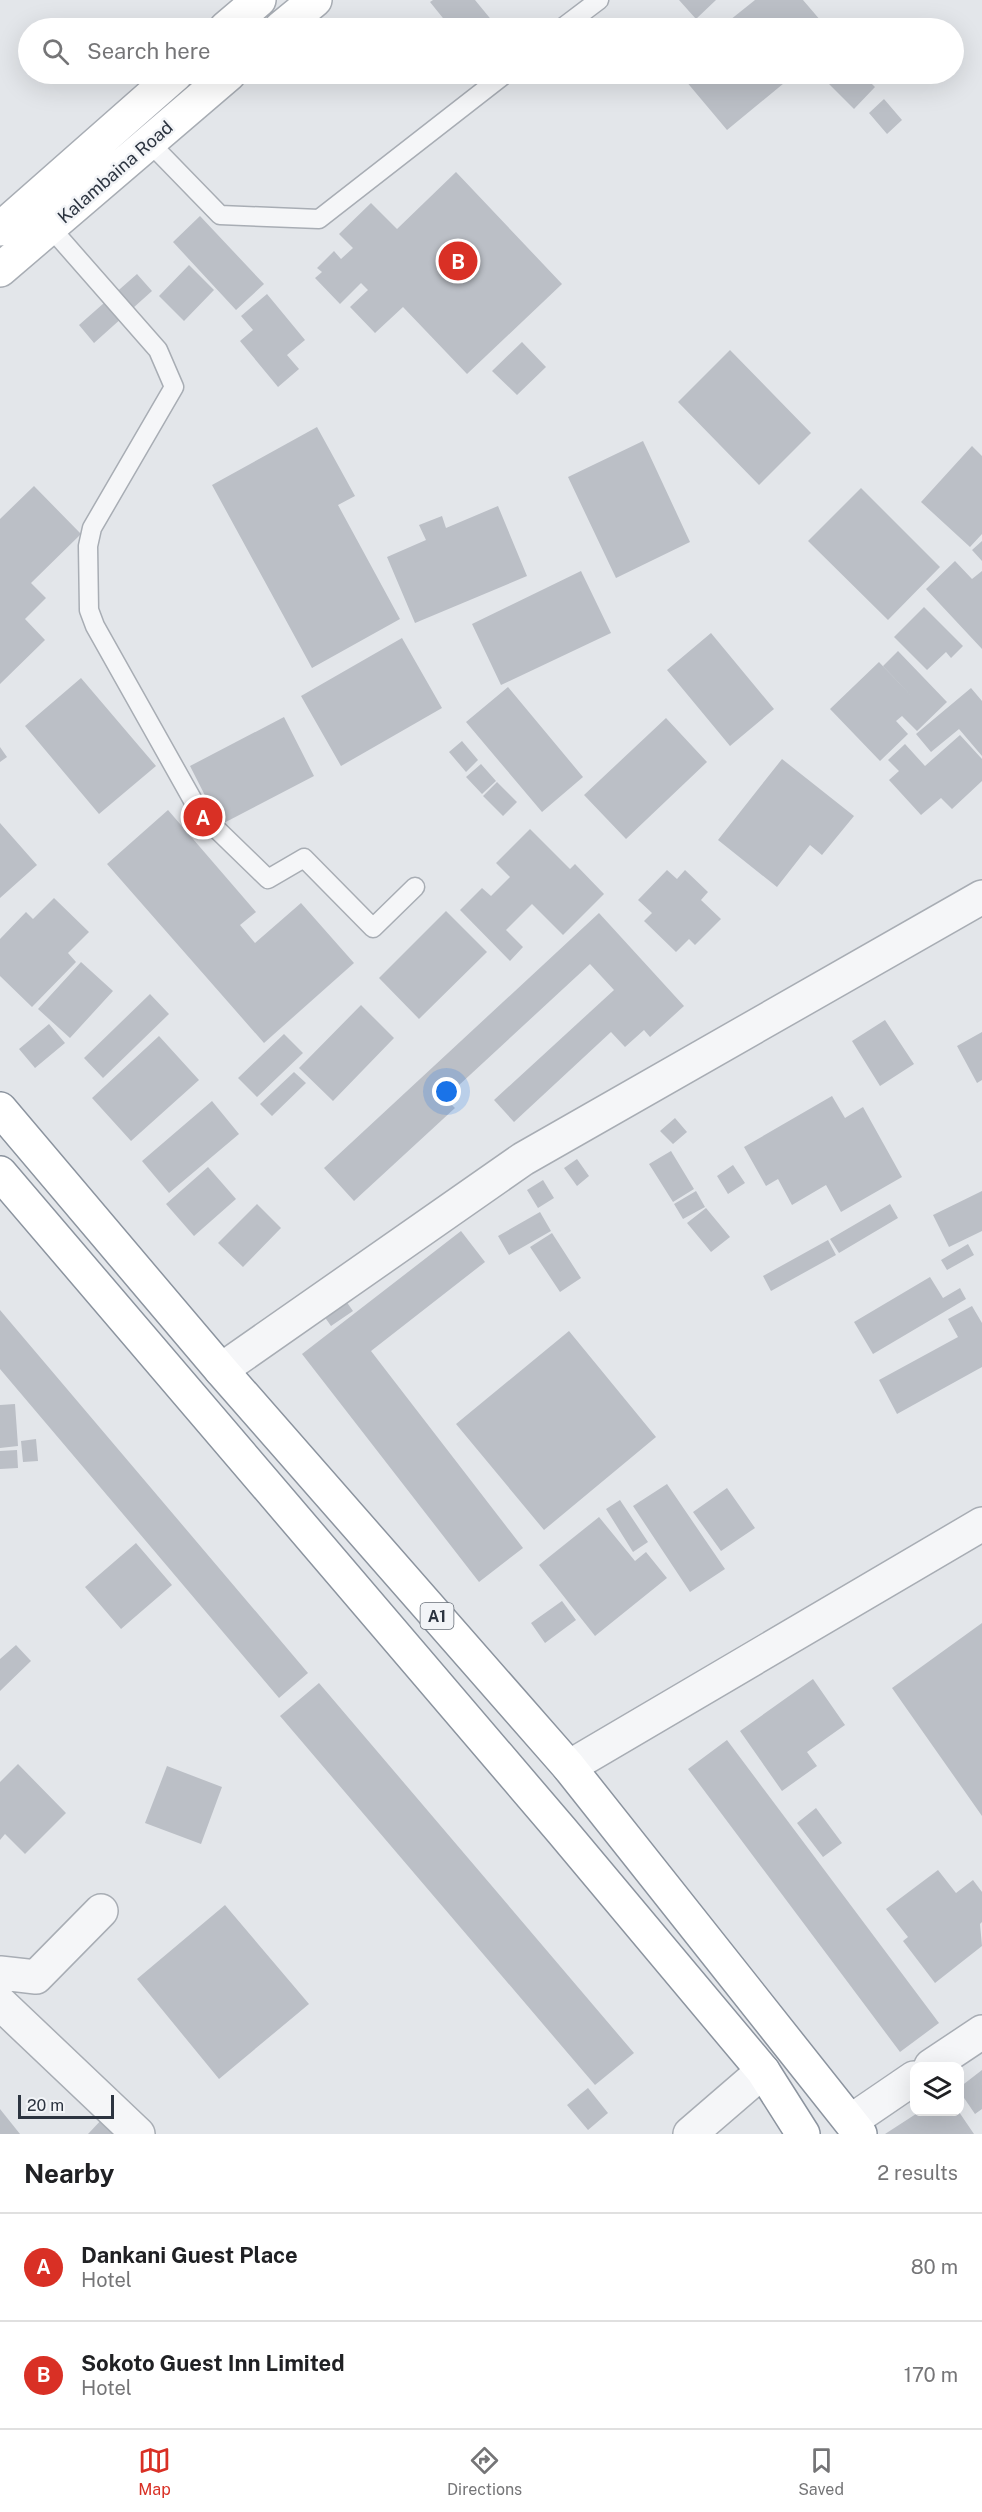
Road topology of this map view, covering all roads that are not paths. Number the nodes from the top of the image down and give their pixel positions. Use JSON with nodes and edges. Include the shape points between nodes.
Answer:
{"nodes":[{"id":1,"x":259,"y":0,"type":"edge"},
{"id":2,"x":315,"y":0,"type":"edge"},
{"id":3,"x":599,"y":0,"type":"edge"},
{"id":4,"x":238,"y":18,"type":"edge"},
{"id":5,"x":293,"y":18,"type":"edge"},
{"id":6,"x":575,"y":18,"type":"edge"},
{"id":7,"x":165,"y":84,"type":"edge"},
{"id":8,"x":217,"y":84,"type":"edge"},
{"id":9,"x":492,"y":84,"type":"edge"},
{"id":10,"x":149,"y":142,"type":"junction"},
{"id":11,"x":50,"y":226,"type":"junction"},
{"id":12,"x":0,"y":229,"type":"edge"},
{"id":13,"x":0,"y":270,"type":"edge"},
{"id":14,"x":415,"y":887,"type":"dead end"},
{"id":15,"x":982,"y":897,"type":"edge"},
{"id":16,"x":0,"y":1109,"type":"edge"},
{"id":17,"x":0,"y":1173,"type":"edge"},
{"id":18,"x":221,"y":1370,"type":"junction"},
{"id":19,"x":982,"y":1524,"type":"edge"},
{"id":20,"x":569,"y":1767,"type":"junction"},
{"id":21,"x":101,"y":1911,"type":"dead end"},
{"id":22,"x":0,"y":1972,"type":"edge"},
{"id":23,"x":0,"y":2003,"type":"edge"},
{"id":24,"x":982,"y":2032,"type":"edge"},
{"id":25,"x":938,"y":2062,"type":"edge"},
{"id":26,"x":763,"y":2071,"type":"junction"},
{"id":27,"x":910,"y":2082,"type":"edge"},
{"id":28,"x":856,"y":2128,"type":"edge"},
{"id":29,"x":138,"y":2134,"type":"edge"},
{"id":30,"x":690,"y":2134,"type":"edge"},
{"id":31,"x":803,"y":2134,"type":"edge"}],
"edges":[{"from":1,"to":4,"type":"main road"},
{"from":2,"to":5,"type":"main road"},
{"from":3,"to":6,"type":"lane"},
{"from":7,"to":12,"type":"main road"},
{"from":8,"to":10,"type":"main road","name":"Kalambaina Road"},
{"from":9,"to":10,"type":"lane","via":[[319,219],[220,215]]},
{"from":10,"to":11,"type":"main road","name":"Kalambaina Road"},
{"from":11,"to":13,"type":"main road","name":"Kalambaina Road"},
{"from":11,"to":14,"type":"lane","via":[[158,350],[174,387],[92,528],[88,546],[89,610],[104,641],[200,813],[268,879],[304,858],[373,928]]},
{"from":15,"to":18,"type":"street","via":[[523,1160]]},
{"from":16,"to":18,"type":"main road","number":"A1"},
{"from":17,"to":26,"type":"main road","number":"A1"},
{"from":18,"to":20,"type":"main road","number":"A1"},
{"from":19,"to":20,"type":"street"},
{"from":20,"to":28,"type":"main road","number":"A1"},
{"from":21,"to":22,"type":"street","via":[[36,1977]]},
{"from":23,"to":29,"type":"street"},
{"from":24,"to":25,"type":"street"},
{"from":26,"to":30,"type":"street"},
{"from":26,"to":31,"type":"main road","number":"A1"},
{"from":27,"to":28,"type":"street"}]}
